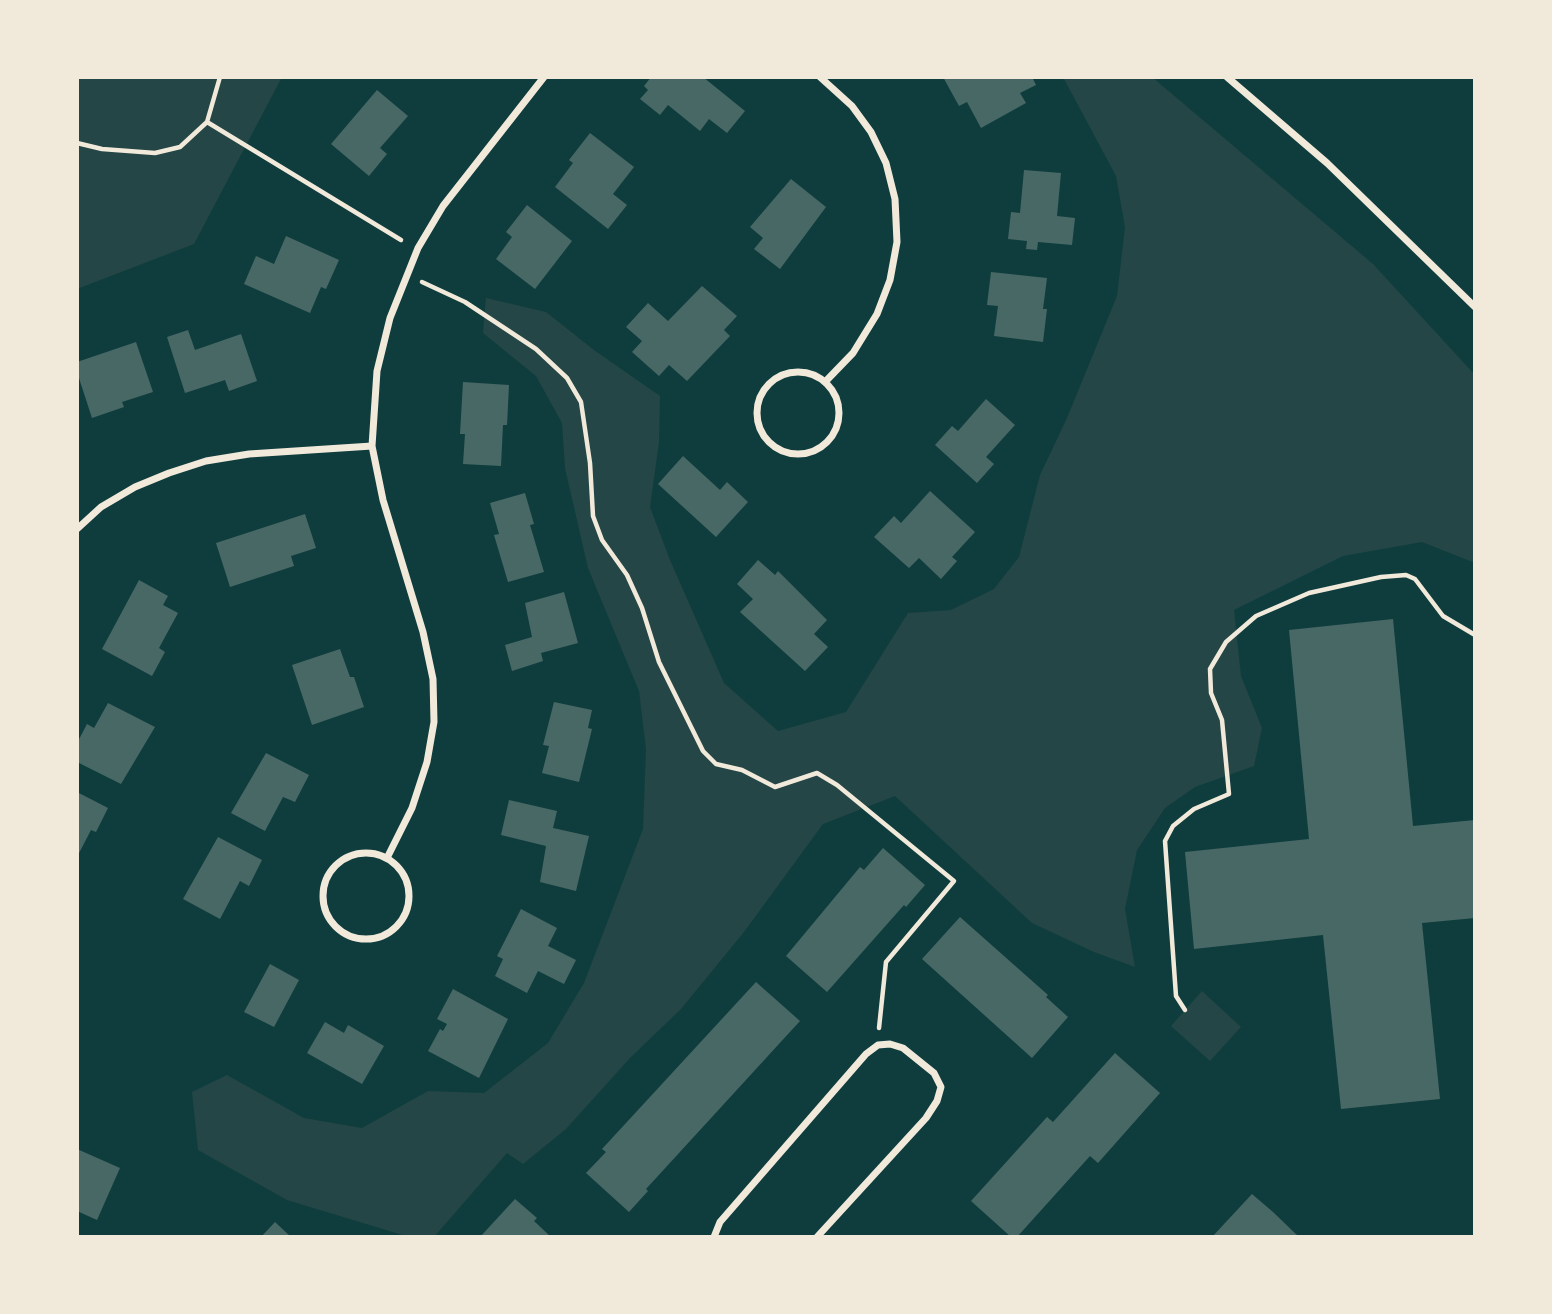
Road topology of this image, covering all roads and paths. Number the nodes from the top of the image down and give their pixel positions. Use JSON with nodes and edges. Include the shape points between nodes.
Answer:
{"nodes":[{"id":1,"x":220,"y":77,"type":"edge"},
{"id":2,"x":544,"y":77,"type":"edge"},
{"id":3,"x":820,"y":77,"type":"edge"},
{"id":4,"x":1227,"y":77,"type":"edge"},
{"id":5,"x":207,"y":122,"type":"junction"},
{"id":6,"x":77,"y":142,"type":"edge"},
{"id":7,"x":418,"y":248,"type":"junction"},
{"id":8,"x":406,"y":274,"type":"junction"},
{"id":9,"x":1475,"y":307,"type":"edge"},
{"id":10,"x":825,"y":382,"type":"junction"},
{"id":11,"x":372,"y":446,"type":"junction"},
{"id":12,"x":77,"y":529,"type":"edge"},
{"id":13,"x":1475,"y":635,"type":"edge"},
{"id":14,"x":387,"y":858,"type":"junction"},
{"id":15,"x":1185,"y":1010,"type":"dead end"},
{"id":16,"x":878,"y":1045,"type":"junction"},
{"id":17,"x":714,"y":1237,"type":"edge"},
{"id":18,"x":817,"y":1237,"type":"edge"}],
"edges":[{"from":1,"to":5,"type":"path"},
{"from":2,"to":7,"type":"street","via":[[443,206]]},
{"from":3,"to":10,"type":"street","via":[[852,106],[886,163],[895,199],[897,242],[877,314],[853,353]]},
{"from":4,"to":9,"type":"street","via":[[1327,163]]},
{"from":5,"to":6,"type":"path","via":[[180,147],[155,153]]},
{"from":5,"to":7,"type":"path"},
{"from":7,"to":8,"type":"street"},
{"from":8,"to":11,"type":"street","via":[[377,371]]},
{"from":8,"to":16,"type":"path","via":[[465,302],[536,349],[567,378],[581,402],[593,516],[602,540],[627,575],[659,662],[703,751],[716,764],[742,770],[775,787],[817,773],[954,881],[886,962]]},
{"from":10,"to":10,"type":"street","via":[[836,396],[840,415],[835,433],[821,448],[804,455],[784,453],[766,441],[756,409],[762,391],[792,372]]},
{"from":11,"to":12,"type":"street","via":[[206,461],[135,487],[102,506]]},
{"from":11,"to":14,"type":"street","via":[[433,679],[435,722],[412,808]]},
{"from":13,"to":15,"type":"path","via":[[1443,616],[1415,579],[1406,575],[1309,593],[1256,616],[1226,642],[1210,669],[1210,693],[1222,720],[1229,794],[1194,809],[1173,826],[1166,841],[1176,996]]},
{"from":14,"to":14,"type":"street","via":[[355,854],[328,876],[323,892],[325,909],[333,925],[350,937],[382,937],[398,926],[406,913],[408,883]]},
{"from":16,"to":17,"type":"street","via":[[720,1222]]},
{"from":16,"to":18,"type":"street","via":[[903,1048],[934,1073],[941,1087],[937,1101]]}]}
